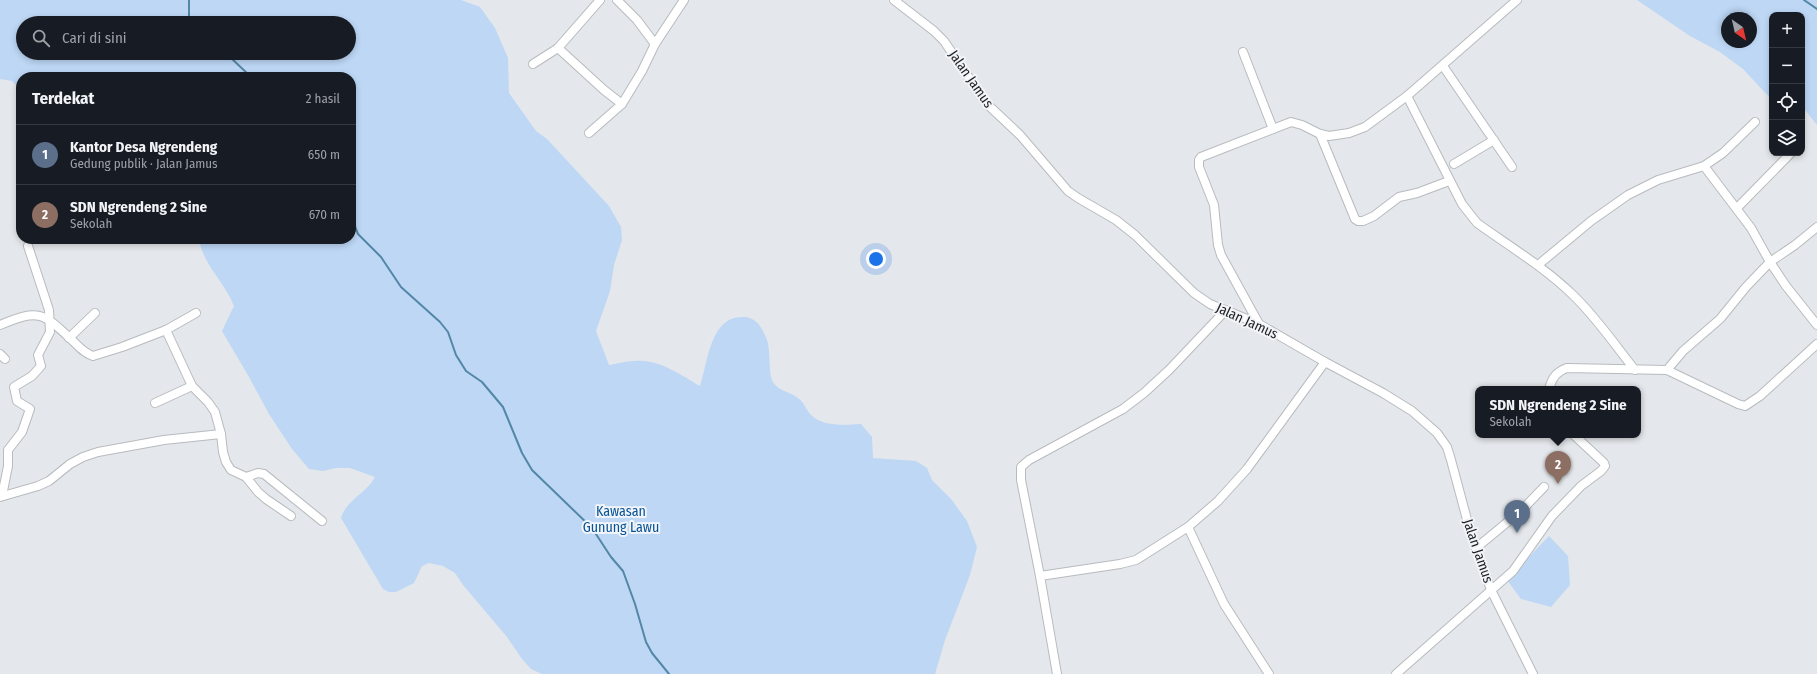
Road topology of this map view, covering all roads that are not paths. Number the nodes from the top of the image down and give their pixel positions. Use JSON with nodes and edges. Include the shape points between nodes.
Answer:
{"nodes":[{"id":1,"x":600,"y":0,"type":"edge"},
{"id":2,"x":617,"y":0,"type":"edge"},
{"id":3,"x":684,"y":0,"type":"edge"},
{"id":4,"x":894,"y":0,"type":"edge"},
{"id":5,"x":1517,"y":0,"type":"edge"},
{"id":6,"x":654,"y":44,"type":"junction"},
{"id":7,"x":558,"y":48,"type":"junction"},
{"id":8,"x":1243,"y":52,"type":"dead end"},
{"id":9,"x":533,"y":64,"type":"dead end"},
{"id":10,"x":1443,"y":66,"type":"junction"},
{"id":11,"x":1407,"y":96,"type":"junction"},
{"id":12,"x":622,"y":104,"type":"junction"},
{"id":13,"x":1755,"y":122,"type":"dead end"},
{"id":14,"x":1273,"y":129,"type":"junction"},
{"id":15,"x":589,"y":133,"type":"dead end"},
{"id":16,"x":1320,"y":134,"type":"junction"},
{"id":17,"x":1494,"y":140,"type":"junction"},
{"id":18,"x":1788,"y":156,"type":"edge"},
{"id":19,"x":1454,"y":164,"type":"dead end"},
{"id":20,"x":1704,"y":166,"type":"junction"},
{"id":21,"x":1512,"y":167,"type":"dead end"},
{"id":22,"x":1449,"y":181,"type":"junction"},
{"id":23,"x":1737,"y":208,"type":"junction"},
{"id":24,"x":1817,"y":227,"type":"edge"},
{"id":25,"x":28,"y":246,"type":"dead end"},
{"id":26,"x":1770,"y":262,"type":"junction"},
{"id":27,"x":1538,"y":265,"type":"junction"},
{"id":28,"x":1226,"y":310,"type":"junction"},
{"id":29,"x":95,"y":313,"type":"dead end"},
{"id":30,"x":196,"y":313,"type":"dead end"},
{"id":31,"x":49,"y":318,"type":"junction"},
{"id":32,"x":1260,"y":324,"type":"junction"},
{"id":33,"x":0,"y":325,"type":"edge"},
{"id":34,"x":1817,"y":325,"type":"edge"},
{"id":35,"x":166,"y":330,"type":"junction"},
{"id":36,"x":69,"y":338,"type":"junction"},
{"id":37,"x":1817,"y":344,"type":"edge"},
{"id":38,"x":1325,"y":362,"type":"junction"},
{"id":39,"x":1635,"y":370,"type":"junction"},
{"id":40,"x":1667,"y":370,"type":"junction"},
{"id":41,"x":192,"y":386,"type":"junction"},
{"id":42,"x":1550,"y":386,"type":"edge"},
{"id":43,"x":155,"y":403,"type":"dead end"},
{"id":44,"x":221,"y":434,"type":"junction"},
{"id":45,"x":1577,"y":438,"type":"edge"},
{"id":46,"x":246,"y":477,"type":"junction"},
{"id":47,"x":1544,"y":487,"type":"dead end"},
{"id":48,"x":1,"y":496,"type":"edge"},
{"id":49,"x":291,"y":516,"type":"dead end"},
{"id":50,"x":322,"y":521,"type":"dead end"},
{"id":51,"x":1188,"y":527,"type":"junction"},
{"id":52,"x":1476,"y":548,"type":"junction"},
{"id":53,"x":1040,"y":576,"type":"junction"},
{"id":54,"x":1491,"y":590,"type":"junction"},
{"id":55,"x":1057,"y":674,"type":"edge"},
{"id":56,"x":1269,"y":674,"type":"edge"},
{"id":57,"x":1396,"y":674,"type":"edge"},
{"id":58,"x":1533,"y":674,"type":"edge"}],
"edges":[{"from":1,"to":7,"type":"street"},
{"from":2,"to":6,"type":"street","via":[[637,20]]},
{"from":3,"to":6,"type":"street"},
{"from":4,"to":28,"type":"street","name":"Jalan Jamus","via":[[944,41],[986,103],[1020,136],[1068,191],[1116,220],[1135,235],[1194,293],[1210,304]]},
{"from":5,"to":10,"type":"street"},
{"from":6,"to":12,"type":"street","via":[[642,71]]},
{"from":7,"to":9,"type":"street"},
{"from":7,"to":12,"type":"street"},
{"from":8,"to":14,"type":"street"},
{"from":10,"to":11,"type":"street"},
{"from":10,"to":17,"type":"street"},
{"from":11,"to":16,"type":"street","via":[[1359,130],[1335,136]]},
{"from":11,"to":22,"type":"street"},
{"from":12,"to":15,"type":"street"},
{"from":13,"to":20,"type":"street"},
{"from":14,"to":16,"type":"street","via":[[1291,122]]},
{"from":14,"to":32,"type":"street","via":[[1204,155],[1199,160],[1199,167],[1214,205],[1221,255]]},
{"from":16,"to":22,"type":"street","via":[[1358,222],[1374,216],[1399,197]]},
{"from":17,"to":19,"type":"street"},
{"from":17,"to":21,"type":"street"},
{"from":18,"to":23,"type":"street"},
{"from":20,"to":23,"type":"street"},
{"from":20,"to":27,"type":"street","via":[[1658,180],[1628,195],[1591,221]]},
{"from":22,"to":27,"type":"street","via":[[1477,223]]},
{"from":23,"to":26,"type":"street","via":[[1761,243]]},
{"from":24,"to":26,"type":"street","via":[[1795,246]]},
{"from":25,"to":31,"type":"street","via":[[46,298]]},
{"from":26,"to":34,"type":"street"},
{"from":26,"to":40,"type":"street","via":[[1720,319],[1683,351]]},
{"from":27,"to":39,"type":"street","via":[[1584,306]]},
{"from":28,"to":32,"type":"street","name":"Jalan Jamus"},
{"from":28,"to":53,"type":"street","via":[[1144,393],[1123,409],[1028,460],[1021,467],[1021,480]]},
{"from":29,"to":36,"type":"street"},
{"from":30,"to":35,"type":"street"},
{"from":31,"to":33,"type":"street","via":[[30,315]]},
{"from":31,"to":36,"type":"street"},
{"from":31,"to":48,"type":"street","via":[[50,332],[38,355],[42,366],[14,387],[17,401],[30,409],[22,432],[8,450],[8,466]]},
{"from":32,"to":38,"type":"street","name":"Jalan Jamus"},
{"from":35,"to":36,"type":"street","via":[[92,356]]},
{"from":35,"to":41,"type":"street"},
{"from":37,"to":40,"type":"street","via":[[1766,391],[1745,406]]},
{"from":38,"to":51,"type":"street","via":[[1247,468],[1218,501]]},
{"from":38,"to":52,"type":"street","name":"Jalan Jamus","via":[[1412,411],[1437,433],[1447,447]]},
{"from":39,"to":40,"type":"street"},
{"from":39,"to":42,"type":"street","via":[[1567,368],[1554,376]]},
{"from":41,"to":43,"type":"street"},
{"from":41,"to":44,"type":"street","via":[[215,412]]},
{"from":44,"to":46,"type":"street","via":[[222,452],[226,462],[231,470]]},
{"from":44,"to":48,"type":"street","via":[[164,440],[98,452],[70,464],[49,481],[38,486]]},
{"from":45,"to":54,"type":"street","via":[[1599,457],[1605,466],[1564,502],[1513,570]]},
{"from":46,"to":49,"type":"street","via":[[258,492]]},
{"from":46,"to":50,"type":"street","via":[[264,474]]},
{"from":47,"to":52,"type":"street","via":[[1521,511]]},
{"from":51,"to":53,"type":"street","via":[[1136,560]]},
{"from":51,"to":56,"type":"street","via":[[1224,604]]},
{"from":52,"to":54,"type":"street","name":"Jalan Jamus"},
{"from":53,"to":55,"type":"street"},
{"from":54,"to":57,"type":"street"},
{"from":54,"to":58,"type":"street","name":"Jalan Jamus"}]}
